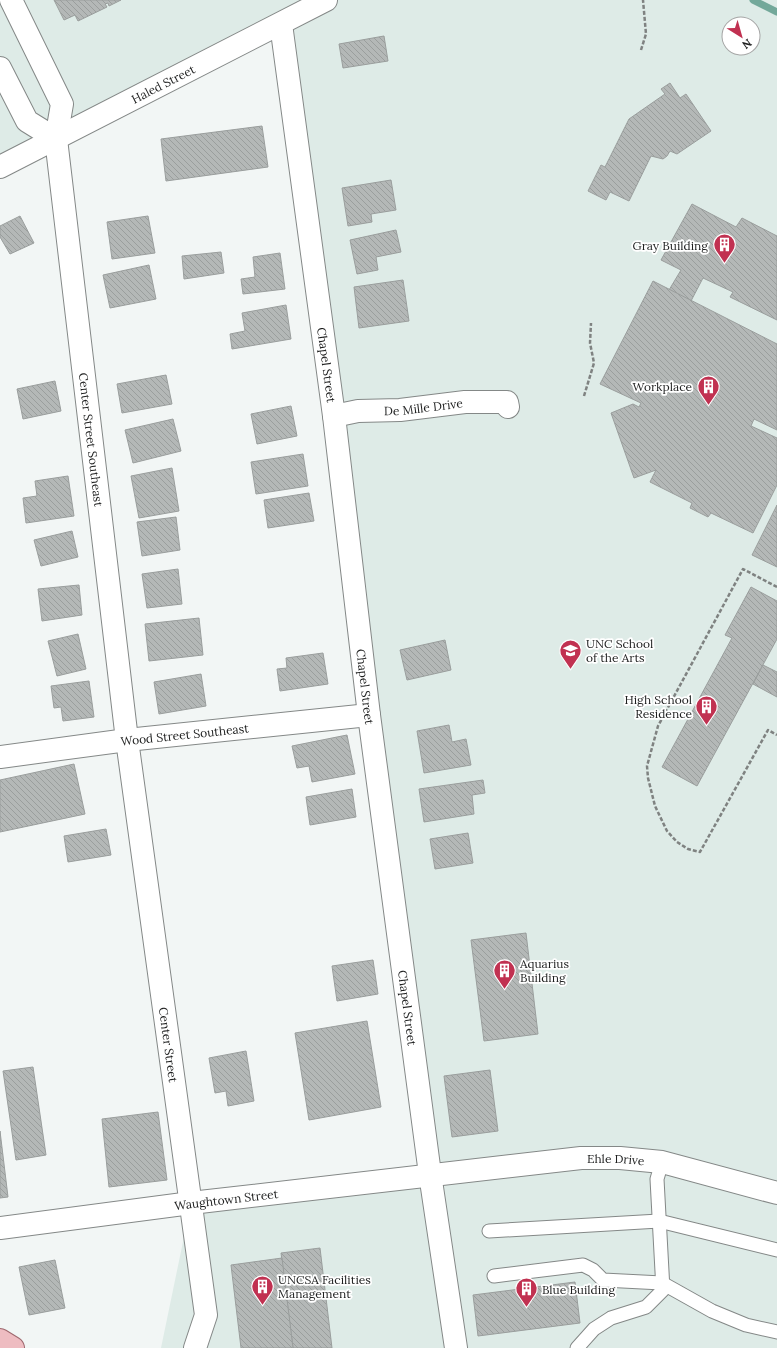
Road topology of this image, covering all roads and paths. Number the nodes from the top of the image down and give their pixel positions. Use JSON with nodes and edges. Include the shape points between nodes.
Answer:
{"nodes":[{"id":1,"x":12,"y":0,"type":"edge"},
{"id":2,"x":326,"y":0,"type":"edge"},
{"id":3,"x":643,"y":0,"type":"edge"},
{"id":4,"x":281,"y":24,"type":"junction"},
{"id":5,"x":641,"y":50,"type":"dead end"},
{"id":6,"x":0,"y":68,"type":"edge"},
{"id":7,"x":56,"y":138,"type":"junction"},
{"id":8,"x":0,"y":166,"type":"edge"},
{"id":9,"x":591,"y":323,"type":"dead end"},
{"id":10,"x":584,"y":396,"type":"dead end"},
{"id":11,"x":508,"y":407,"type":"dead end"},
{"id":12,"x":334,"y":416,"type":"junction"},
{"id":13,"x":777,"y":587,"type":"edge"},
{"id":14,"x":369,"y":714,"type":"junction"},
{"id":15,"x":777,"y":735,"type":"edge"},
{"id":16,"x":127,"y":740,"type":"junction"},
{"id":17,"x":0,"y":756,"type":"edge"},
{"id":18,"x":662,"y":1162,"type":"junction"},
{"id":19,"x":452,"y":1172,"type":"joint"},
{"id":20,"x":430,"y":1174,"type":"junction"},
{"id":21,"x":777,"y":1192,"type":"edge"},
{"id":22,"x":191,"y":1203,"type":"junction"},
{"id":23,"x":659,"y":1221,"type":"junction"},
{"id":24,"x":0,"y":1228,"type":"edge"},
{"id":25,"x":489,"y":1231,"type":"dead end"},
{"id":26,"x":777,"y":1250,"type":"edge"},
{"id":27,"x":494,"y":1276,"type":"dead end"},
{"id":28,"x":662,"y":1283,"type":"junction"},
{"id":29,"x":777,"y":1332,"type":"edge"},
{"id":30,"x":0,"y":1340,"type":"edge"},
{"id":31,"x":13,"y":1348,"type":"edge"},
{"id":32,"x":195,"y":1348,"type":"edge"},
{"id":33,"x":456,"y":1348,"type":"edge"},
{"id":34,"x":577,"y":1348,"type":"edge"}],
"edges":[{"from":1,"to":7,"type":"street","name":"Center Street Southeast","via":[[62,104]]},
{"from":2,"to":4,"type":"street","name":"Haled Street"},
{"from":3,"to":5,"type":"path","via":[[646,34]]},
{"from":4,"to":7,"type":"street","name":"Haled Street"},
{"from":4,"to":12,"type":"street","name":"Chapel Street"},
{"from":6,"to":7,"type":"street","via":[[27,121]]},
{"from":7,"to":8,"type":"street","name":"Haled Street"},
{"from":7,"to":16,"type":"street","name":"Center Street Southeast"},
{"from":9,"to":10,"type":"path","via":[[590,343],[594,363]]},
{"from":11,"to":12,"type":"street","name":"De Mille Drive","via":[[507,402],[465,402],[400,410],[358,411]]},
{"from":12,"to":14,"type":"street","name":"Chapel Street"},
{"from":13,"to":15,"type":"path","via":[[743,569],[658,726],[647,766],[648,778],[661,821],[677,842],[688,849],[700,852],[768,730]]},
{"from":14,"to":16,"type":"street","name":"Wood Street Southeast"},
{"from":14,"to":20,"type":"street","name":"Chapel Street"},
{"from":16,"to":17,"type":"street","name":"Wood Street Southeast"},
{"from":16,"to":22,"type":"street","name":"Center Street"},
{"from":18,"to":19,"type":"street","name":"Ehle Drive","via":[[581,1158]]},
{"from":18,"to":21,"type":"street","name":"Ehle Drive"},
{"from":18,"to":23,"type":"lane","via":[[657,1179]]},
{"from":19,"to":20,"type":"street","name":"Waughtown Street"},
{"from":20,"to":22,"type":"street","name":"Waughtown Street"},
{"from":20,"to":33,"type":"street","name":"Chapel Street"},
{"from":22,"to":24,"type":"street","name":"Waughtown Street"},
{"from":22,"to":32,"type":"street","name":"Center Street","via":[[206,1315]]},
{"from":23,"to":25,"type":"lane"},
{"from":23,"to":26,"type":"lane"},
{"from":23,"to":28,"type":"lane"},
{"from":27,"to":28,"type":"lane","via":[[584,1266],[593,1270],[603,1280]]},
{"from":28,"to":29,"type":"lane","via":[[712,1311]]},
{"from":28,"to":34,"type":"lane","via":[[663,1290],[646,1307],[611,1318],[594,1329]]},
{"from":30,"to":31,"type":"main road"}]}
